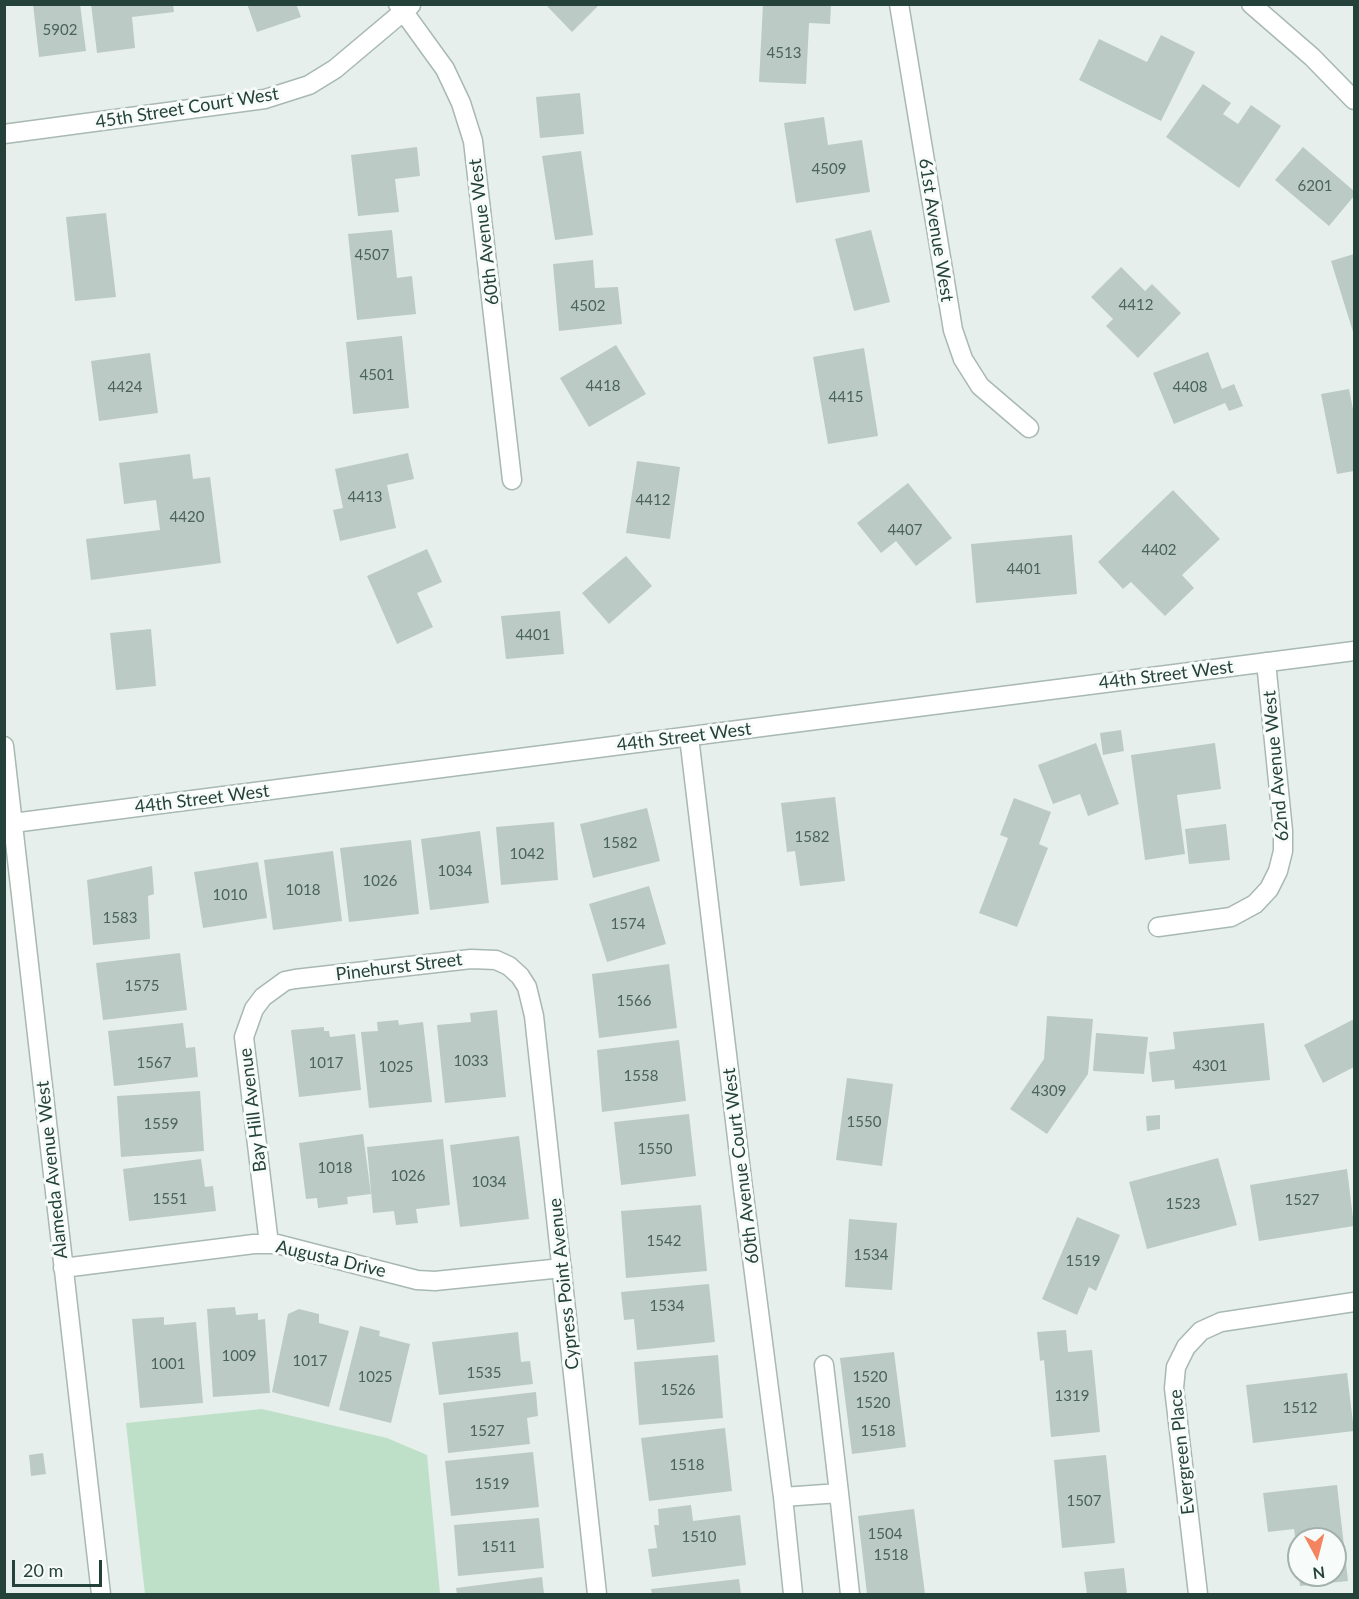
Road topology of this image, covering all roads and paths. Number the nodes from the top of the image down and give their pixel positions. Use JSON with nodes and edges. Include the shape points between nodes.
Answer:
{"nodes":[{"id":1,"x":899,"y":4,"type":"edge"},
{"id":2,"x":1251,"y":4,"type":"edge"},
{"id":3,"x":405,"y":7,"type":"edge"},
{"id":4,"x":1352,"y":92,"type":"edge"},
{"id":5,"x":4,"y":134,"type":"edge"},
{"id":6,"x":1029,"y":428,"type":"dead end"},
{"id":7,"x":512,"y":480,"type":"dead end"},
{"id":8,"x":1354,"y":651,"type":"edge"},
{"id":9,"x":1266,"y":662,"type":"junction"},
{"id":10,"x":689,"y":737,"type":"junction"},
{"id":11,"x":4,"y":746,"type":"edge"},
{"id":12,"x":13,"y":823,"type":"junction"},
{"id":13,"x":1158,"y":927,"type":"dead end"},
{"id":14,"x":520,"y":976,"type":"joint"},
{"id":15,"x":276,"y":987,"type":"joint"},
{"id":16,"x":269,"y":1244,"type":"junction"},
{"id":17,"x":63,"y":1268,"type":"junction"},
{"id":18,"x":562,"y":1268,"type":"junction"},
{"id":19,"x":1354,"y":1302,"type":"edge"},
{"id":20,"x":824,"y":1365,"type":"dead end"},
{"id":21,"x":839,"y":1494,"type":"junction"},
{"id":22,"x":783,"y":1497,"type":"junction"},
{"id":23,"x":100,"y":1594,"type":"edge"},
{"id":24,"x":597,"y":1594,"type":"edge"},
{"id":25,"x":793,"y":1594,"type":"edge"},
{"id":26,"x":850,"y":1594,"type":"edge"},
{"id":27,"x":1198,"y":1594,"type":"edge"}],
"edges":[{"from":1,"to":6,"type":"street","name":"61st Avenue West","via":[[953,330],[963,360],[980,386]]},
{"from":2,"to":4,"type":"street"},
{"from":3,"to":5,"type":"street","name":"45th Street Court West","via":[[335,69],[309,85],[265,99]]},
{"from":3,"to":7,"type":"street","name":"60th Avenue West","via":[[445,69],[473,141]]},
{"from":8,"to":9,"type":"street","name":"44th Street West"},
{"from":9,"to":10,"type":"street","name":"44th Street West"},
{"from":9,"to":13,"type":"street","name":"62nd Avenue West","via":[[1283,831],[1278,871],[1255,904],[1231,916]]},
{"from":10,"to":12,"type":"street","name":"44th Street West"},
{"from":10,"to":22,"type":"street","name":"60th Avenue Court West"},
{"from":11,"to":12,"type":"street","name":"Alameda Avenue West"},
{"from":12,"to":17,"type":"street","name":"Alameda Avenue West"},
{"from":14,"to":15,"type":"street","name":"Pinehurst Street","via":[[496,960],[478,958],[295,979]]},
{"from":14,"to":18,"type":"street","name":"Cypress Point Avenue","via":[[534,1016]]},
{"from":15,"to":16,"type":"street","name":"Bay Hill Avenue","via":[[254,1009],[244,1037]]},
{"from":16,"to":17,"type":"street","name":"Augusta Drive"},
{"from":16,"to":18,"type":"street","name":"Augusta Drive","via":[[417,1280]]},
{"from":17,"to":23,"type":"street","name":"Alameda Avenue West"},
{"from":18,"to":24,"type":"street","name":"Cypress Point Avenue"},
{"from":19,"to":27,"type":"street","name":"Evergreen Place","via":[[1221,1322],[1201,1331],[1186,1347],[1176,1367],[1174,1388]]},
{"from":20,"to":21,"type":"street"},
{"from":21,"to":22,"type":"street"},
{"from":21,"to":26,"type":"street"},
{"from":22,"to":25,"type":"street","name":"60th Avenue Court West"}]}
